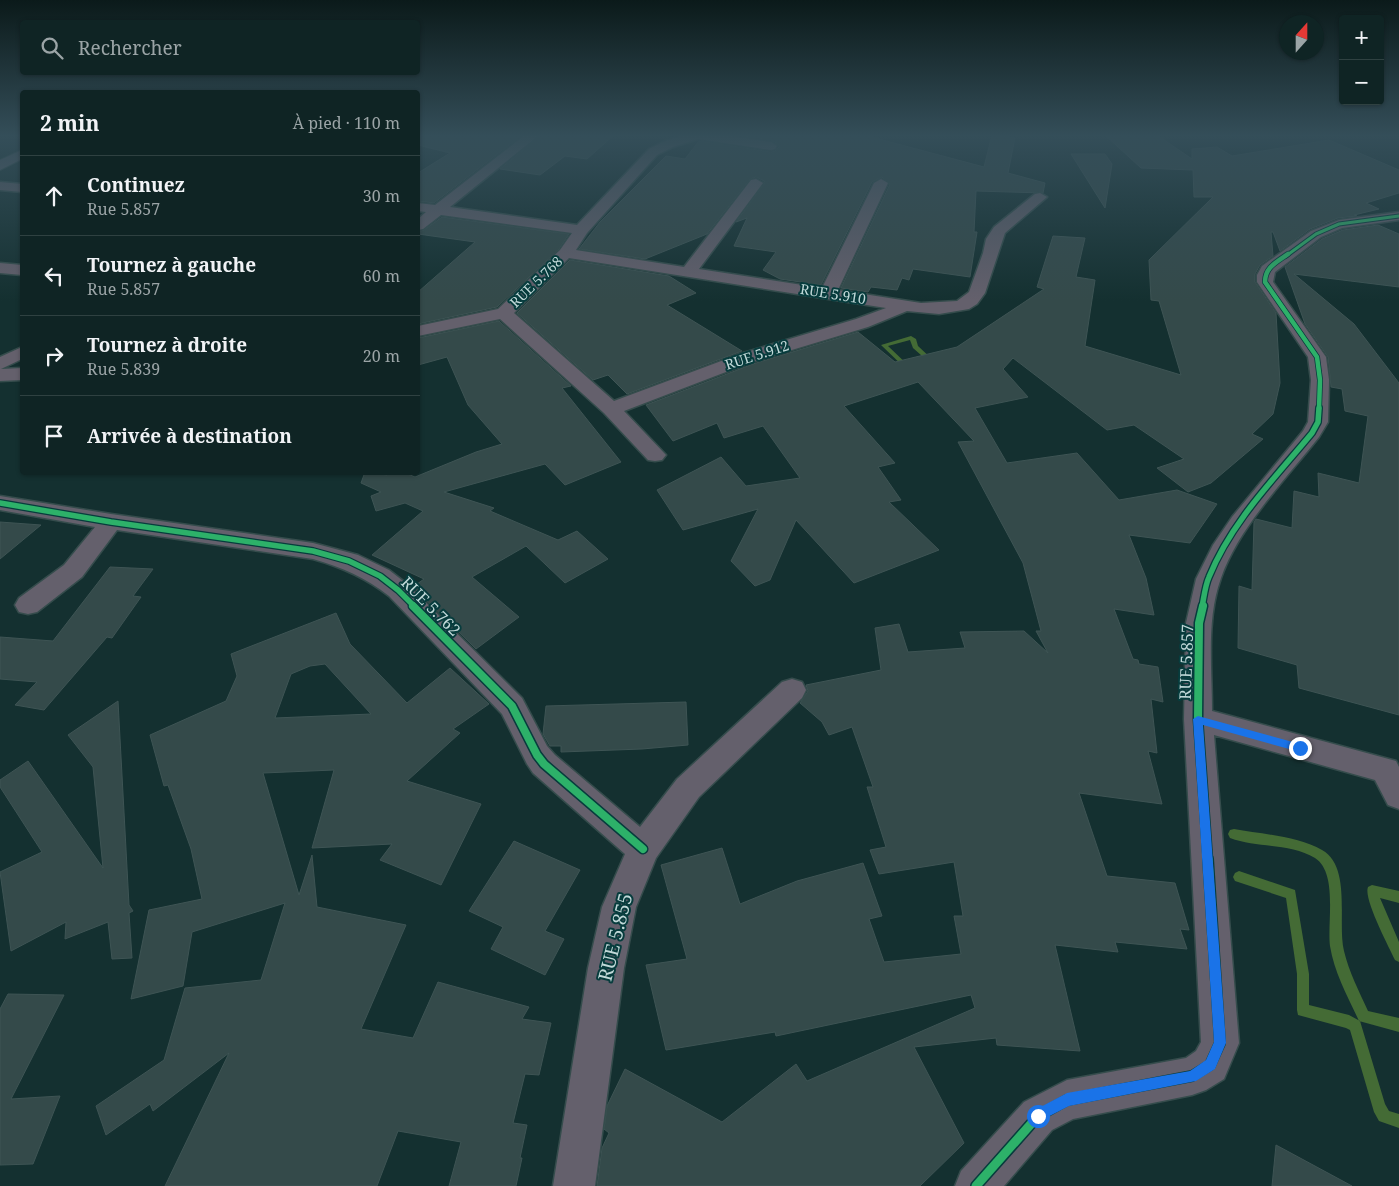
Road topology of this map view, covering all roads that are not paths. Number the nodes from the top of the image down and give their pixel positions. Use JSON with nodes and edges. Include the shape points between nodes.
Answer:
{"nodes":[{"id":1,"x":463,"y":190,"type":"edge"},
{"id":2,"x":618,"y":190,"type":"edge"},
{"id":3,"x":750,"y":190,"type":"edge"},
{"id":4,"x":877,"y":190,"type":"edge"},
{"id":5,"x":1040,"y":197,"type":"dead end"},
{"id":6,"x":420,"y":206,"type":"edge"},
{"id":7,"x":440,"y":209,"type":"junction"},
{"id":8,"x":1399,"y":216,"type":"edge"},
{"id":9,"x":420,"y":224,"type":"edge"},
{"id":10,"x":581,"y":230,"type":"junction"},
{"id":11,"x":566,"y":253,"type":"junction"},
{"id":12,"x":0,"y":268,"type":"edge"},
{"id":13,"x":20,"y":270,"type":"edge"},
{"id":14,"x":688,"y":272,"type":"junction"},
{"id":15,"x":828,"y":293,"type":"junction"},
{"id":16,"x":905,"y":306,"type":"junction"},
{"id":17,"x":504,"y":312,"type":"junction"},
{"id":18,"x":420,"y":331,"type":"edge"},
{"id":19,"x":20,"y":353,"type":"edge"},
{"id":20,"x":0,"y":364,"type":"edge"},
{"id":21,"x":0,"y":374,"type":"edge"},
{"id":22,"x":20,"y":374,"type":"edge"},
{"id":23,"x":611,"y":409,"type":"junction"},
{"id":24,"x":655,"y":455,"type":"dead end"},
{"id":25,"x":0,"y":503,"type":"edge"},
{"id":26,"x":110,"y":522,"type":"junction"},
{"id":27,"x":28,"y":605,"type":"dead end"},
{"id":28,"x":792,"y":690,"type":"dead end"},
{"id":29,"x":1198,"y":719,"type":"junction"},
{"id":30,"x":1394,"y":779,"type":"edge"},
{"id":31,"x":643,"y":849,"type":"junction"},
{"id":32,"x":574,"y":1186,"type":"edge"},
{"id":33,"x":976,"y":1186,"type":"edge"}],
"edges":[{"from":1,"to":7,"type":"street"},
{"from":2,"to":10,"type":"street","name":"RUE 5.768"},
{"from":3,"to":14,"type":"street"},
{"from":4,"to":15,"type":"street"},
{"from":5,"to":16,"type":"street","name":"RUE 5.910","via":[[996,234],[978,292],[972,300],[959,308],[942,310]]},
{"from":6,"to":7,"type":"street"},
{"from":7,"to":9,"type":"street"},
{"from":7,"to":10,"type":"street"},
{"from":8,"to":29,"type":"street","name":"RUE 5.857","via":[[1339,224],[1316,234],[1268,269],[1265,275],[1265,282],[1317,356],[1320,380],[1318,422],[1240,522],[1208,579],[1199,623]]},
{"from":10,"to":11,"type":"street","name":"RUE 5.768"},
{"from":11,"to":14,"type":"street","name":"RUE 5.910"},
{"from":11,"to":17,"type":"street","name":"RUE 5.768"},
{"from":12,"to":13,"type":"street"},
{"from":14,"to":15,"type":"street","name":"RUE 5.910"},
{"from":15,"to":16,"type":"street","name":"RUE 5.910"},
{"from":16,"to":23,"type":"street","name":"RUE 5.912","via":[[862,323],[746,358]]},
{"from":17,"to":18,"type":"street"},
{"from":17,"to":23,"type":"street","name":"RUE 5.768"},
{"from":19,"to":20,"type":"street"},
{"from":21,"to":22,"type":"street"},
{"from":23,"to":24,"type":"street","name":"RUE 5.768"},
{"from":25,"to":26,"type":"street","name":"RUE 5.762"},
{"from":26,"to":27,"type":"street","via":[[74,571]]},
{"from":26,"to":31,"type":"street","name":"RUE 5.762","via":[[313,551],[349,560],[380,576],[398,590],[512,706],[544,764]]},
{"from":28,"to":31,"type":"street","name":"RUE 5.855","via":[[688,788]]},
{"from":29,"to":30,"type":"street"},
{"from":29,"to":33,"type":"street","name":"RUE 5.857","via":[[1220,1043],[1210,1065],[1192,1076],[1067,1100],[1038,1116]]},
{"from":31,"to":32,"type":"street","name":"RUE 5.855","via":[[619,907],[606,968]]}]}
